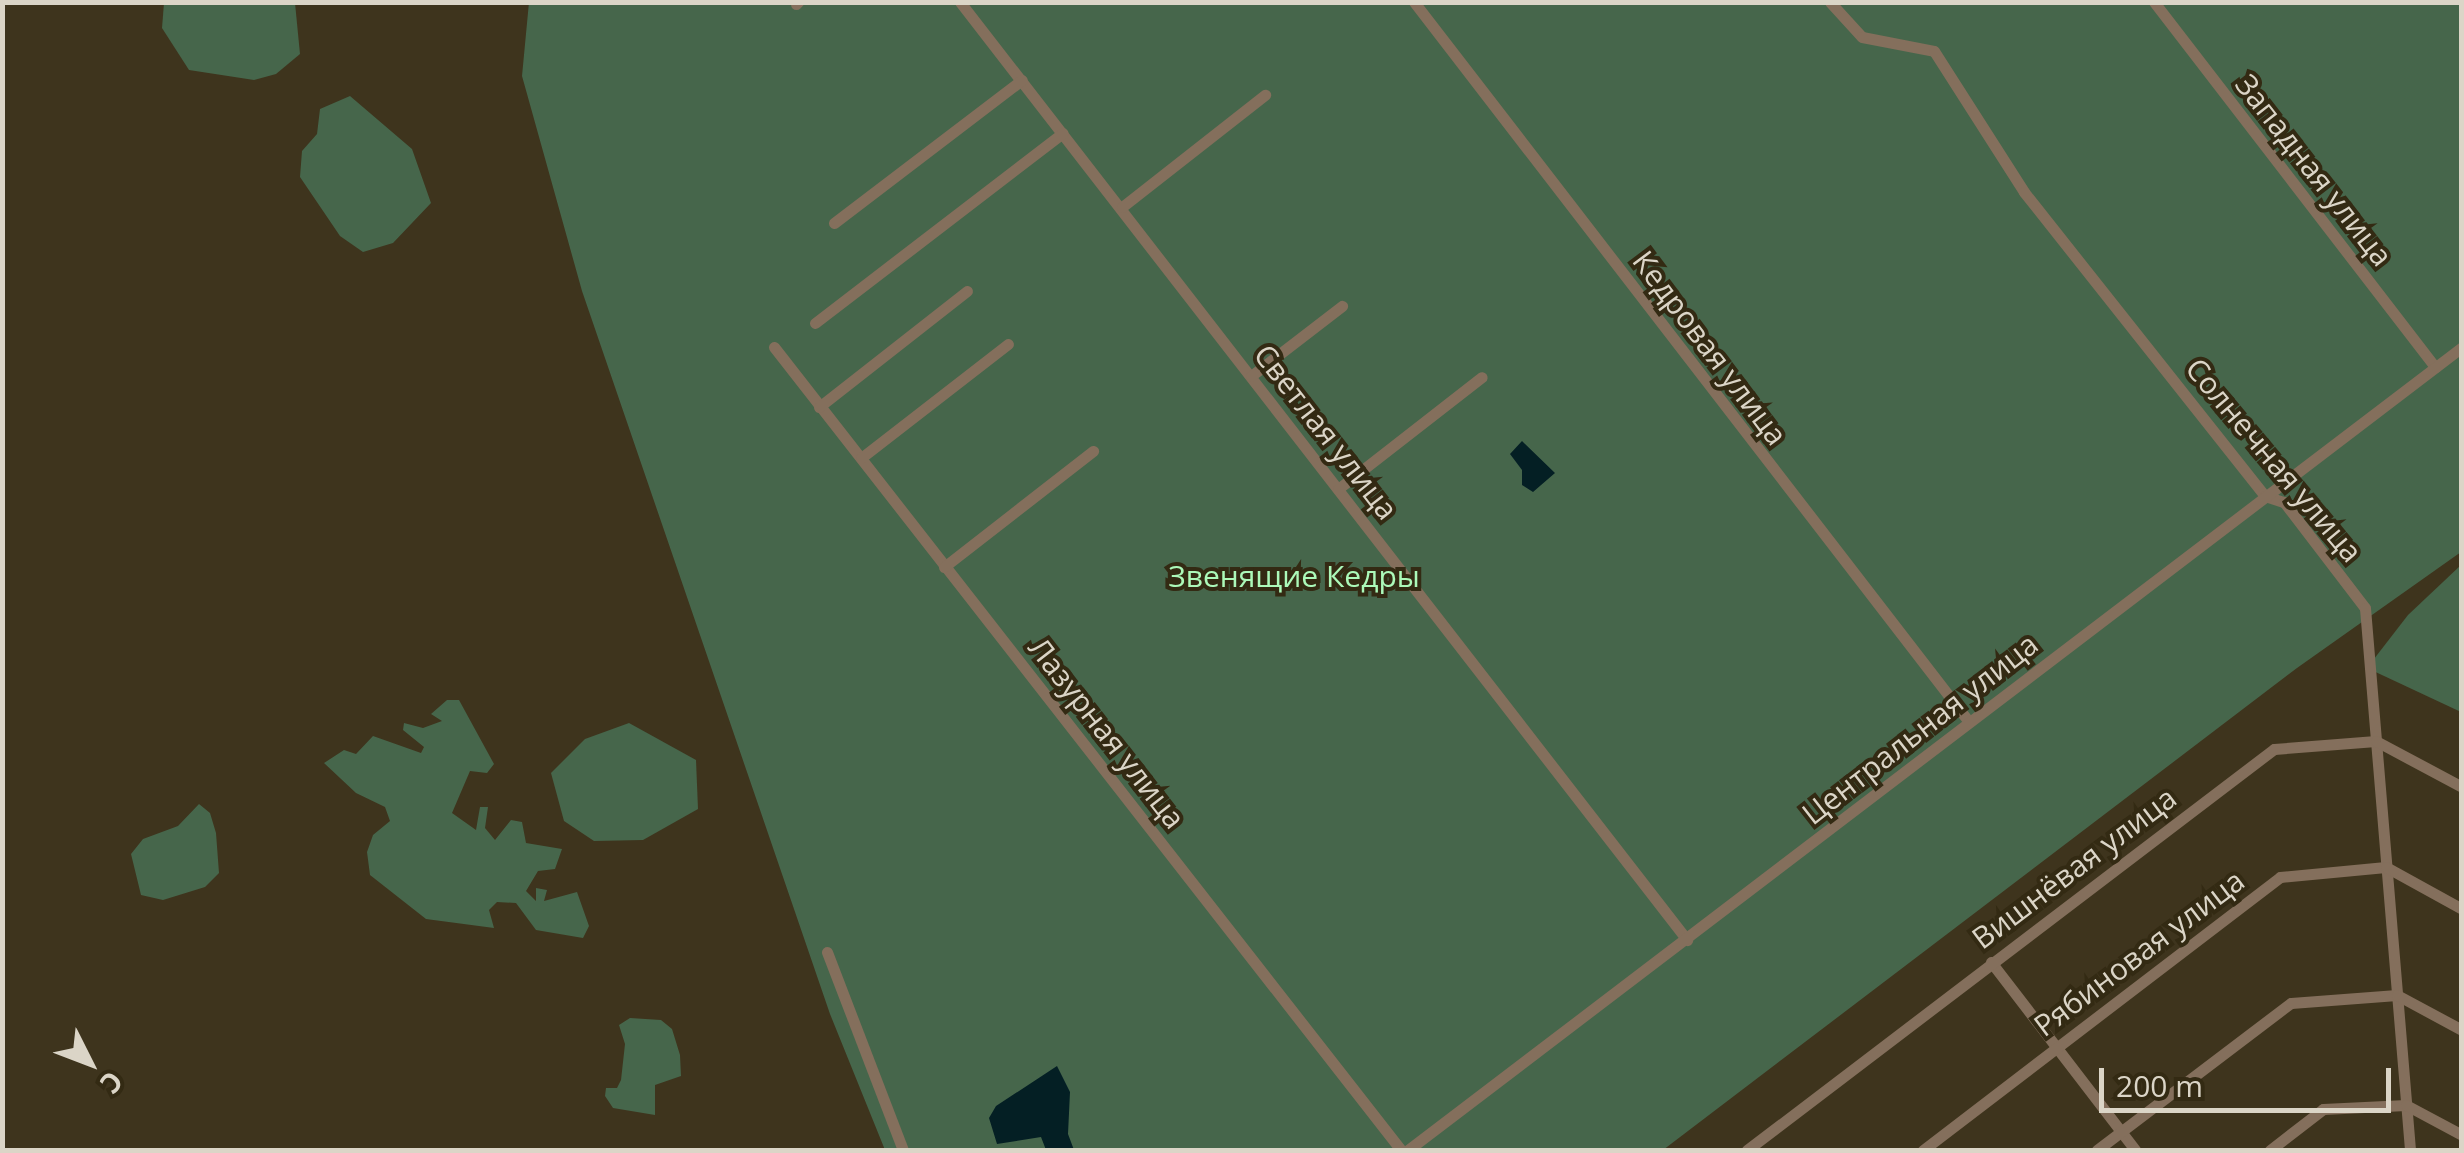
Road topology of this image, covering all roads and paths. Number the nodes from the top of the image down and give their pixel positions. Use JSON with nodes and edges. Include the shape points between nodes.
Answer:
{"nodes":[{"id":1,"x":960,"y":2,"type":"edge"},
{"id":2,"x":1414,"y":2,"type":"edge"},
{"id":3,"x":1830,"y":2,"type":"edge"},
{"id":4,"x":2154,"y":2,"type":"edge"},
{"id":5,"x":1022,"y":80,"type":"junction"},
{"id":6,"x":1265,"y":95,"type":"dead end"},
{"id":7,"x":1063,"y":134,"type":"junction"},
{"id":8,"x":1122,"y":208,"type":"junction"},
{"id":9,"x":834,"y":223,"type":"dead end"},
{"id":10,"x":967,"y":291,"type":"dead end"},
{"id":11,"x":1342,"y":306,"type":"dead end"},
{"id":12,"x":815,"y":324,"type":"dead end"},
{"id":13,"x":1008,"y":344,"type":"dead end"},
{"id":14,"x":774,"y":347,"type":"dead end"},
{"id":15,"x":2462,"y":347,"type":"edge"},
{"id":16,"x":2435,"y":368,"type":"junction"},
{"id":17,"x":1251,"y":376,"type":"junction"},
{"id":18,"x":1482,"y":378,"type":"dead end"},
{"id":19,"x":819,"y":407,"type":"junction"},
{"id":20,"x":1093,"y":451,"type":"dead end"},
{"id":21,"x":860,"y":458,"type":"junction"},
{"id":22,"x":1338,"y":488,"type":"junction"},
{"id":23,"x":2264,"y":496,"type":"junction"},
{"id":24,"x":944,"y":567,"type":"junction"},
{"id":25,"x":1968,"y":722,"type":"junction"},
{"id":26,"x":2376,"y":740,"type":"junction"},
{"id":27,"x":2462,"y":787,"type":"edge"},
{"id":28,"x":2386,"y":867,"type":"junction"},
{"id":29,"x":2462,"y":909,"type":"edge"},
{"id":30,"x":1688,"y":940,"type":"junction"},
{"id":31,"x":827,"y":952,"type":"dead end"},
{"id":32,"x":1991,"y":962,"type":"junction"},
{"id":33,"x":2397,"y":995,"type":"junction"},
{"id":34,"x":2462,"y":1030,"type":"edge"},
{"id":35,"x":2057,"y":1048,"type":"junction"},
{"id":36,"x":2406,"y":1105,"type":"junction"},
{"id":37,"x":2122,"y":1132,"type":"junction"},
{"id":38,"x":2462,"y":1136,"type":"edge"},
{"id":39,"x":903,"y":1150,"type":"edge"},
{"id":40,"x":1405,"y":1150,"type":"edge"},
{"id":41,"x":1747,"y":1150,"type":"edge"},
{"id":42,"x":1923,"y":1150,"type":"edge"},
{"id":43,"x":2097,"y":1150,"type":"edge"},
{"id":44,"x":2136,"y":1150,"type":"edge"},
{"id":45,"x":2270,"y":1150,"type":"edge"},
{"id":46,"x":2410,"y":1150,"type":"edge"}],
"edges":[{"from":1,"to":5,"type":"street","name":"Светлая улица"},
{"from":2,"to":25,"type":"street","name":"Кедровая улица"},
{"from":3,"to":23,"type":"street","name":"Солнечная улица","via":[[1862,37],[1934,51],[2024,192]]},
{"from":4,"to":16,"type":"street","name":"Западная улица"},
{"from":5,"to":7,"type":"street","name":"Светлая улица"},
{"from":5,"to":9,"type":"street"},
{"from":6,"to":8,"type":"street"},
{"from":7,"to":8,"type":"street","name":"Светлая улица"},
{"from":7,"to":12,"type":"street"},
{"from":8,"to":17,"type":"street","name":"Светлая улица"},
{"from":10,"to":19,"type":"street"},
{"from":11,"to":17,"type":"street"},
{"from":13,"to":21,"type":"street"},
{"from":14,"to":19,"type":"street","name":"Лазурная улица"},
{"from":15,"to":16,"type":"street","name":"Центральная улица"},
{"from":16,"to":23,"type":"street","name":"Центральная улица"},
{"from":17,"to":22,"type":"street","name":"Светлая улица"},
{"from":18,"to":22,"type":"street"},
{"from":19,"to":21,"type":"street","name":"Лазурная улица"},
{"from":20,"to":24,"type":"street"},
{"from":21,"to":24,"type":"street","name":"Лазурная улица"},
{"from":22,"to":30,"type":"street","name":"Светлая улица"},
{"from":23,"to":25,"type":"street","name":"Центральная улица"},
{"from":23,"to":26,"type":"street","name":"Солнечная улица","via":[[2284,502],[2365,608]]},
{"from":24,"to":40,"type":"street","name":"Лазурная улица"},
{"from":25,"to":30,"type":"street","name":"Центральная улица"},
{"from":26,"to":27,"type":"street"},
{"from":26,"to":28,"type":"street","name":"Солнечная улица"},
{"from":26,"to":32,"type":"street","name":"Вишнёвая улица","via":[[2274,748]]},
{"from":28,"to":29,"type":"street"},
{"from":28,"to":33,"type":"street","name":"Солнечная улица"},
{"from":28,"to":35,"type":"street","name":"Рябиновая улица","via":[[2280,877]]},
{"from":30,"to":40,"type":"street","name":"Центральная улица"},
{"from":31,"to":39,"type":"street"},
{"from":32,"to":35,"type":"street"},
{"from":32,"to":41,"type":"street","name":"Вишнёвая улица"},
{"from":33,"to":34,"type":"street"},
{"from":33,"to":36,"type":"street","name":"Солнечная улица"},
{"from":33,"to":37,"type":"street","via":[[2291,1003]]},
{"from":35,"to":37,"type":"street"},
{"from":35,"to":42,"type":"street","name":"Рябиновая улица"},
{"from":36,"to":38,"type":"street"},
{"from":36,"to":45,"type":"street","via":[[2323,1110]]},
{"from":36,"to":46,"type":"street","name":"Солнечная улица"},
{"from":37,"to":43,"type":"street"},
{"from":37,"to":44,"type":"street"}]}
